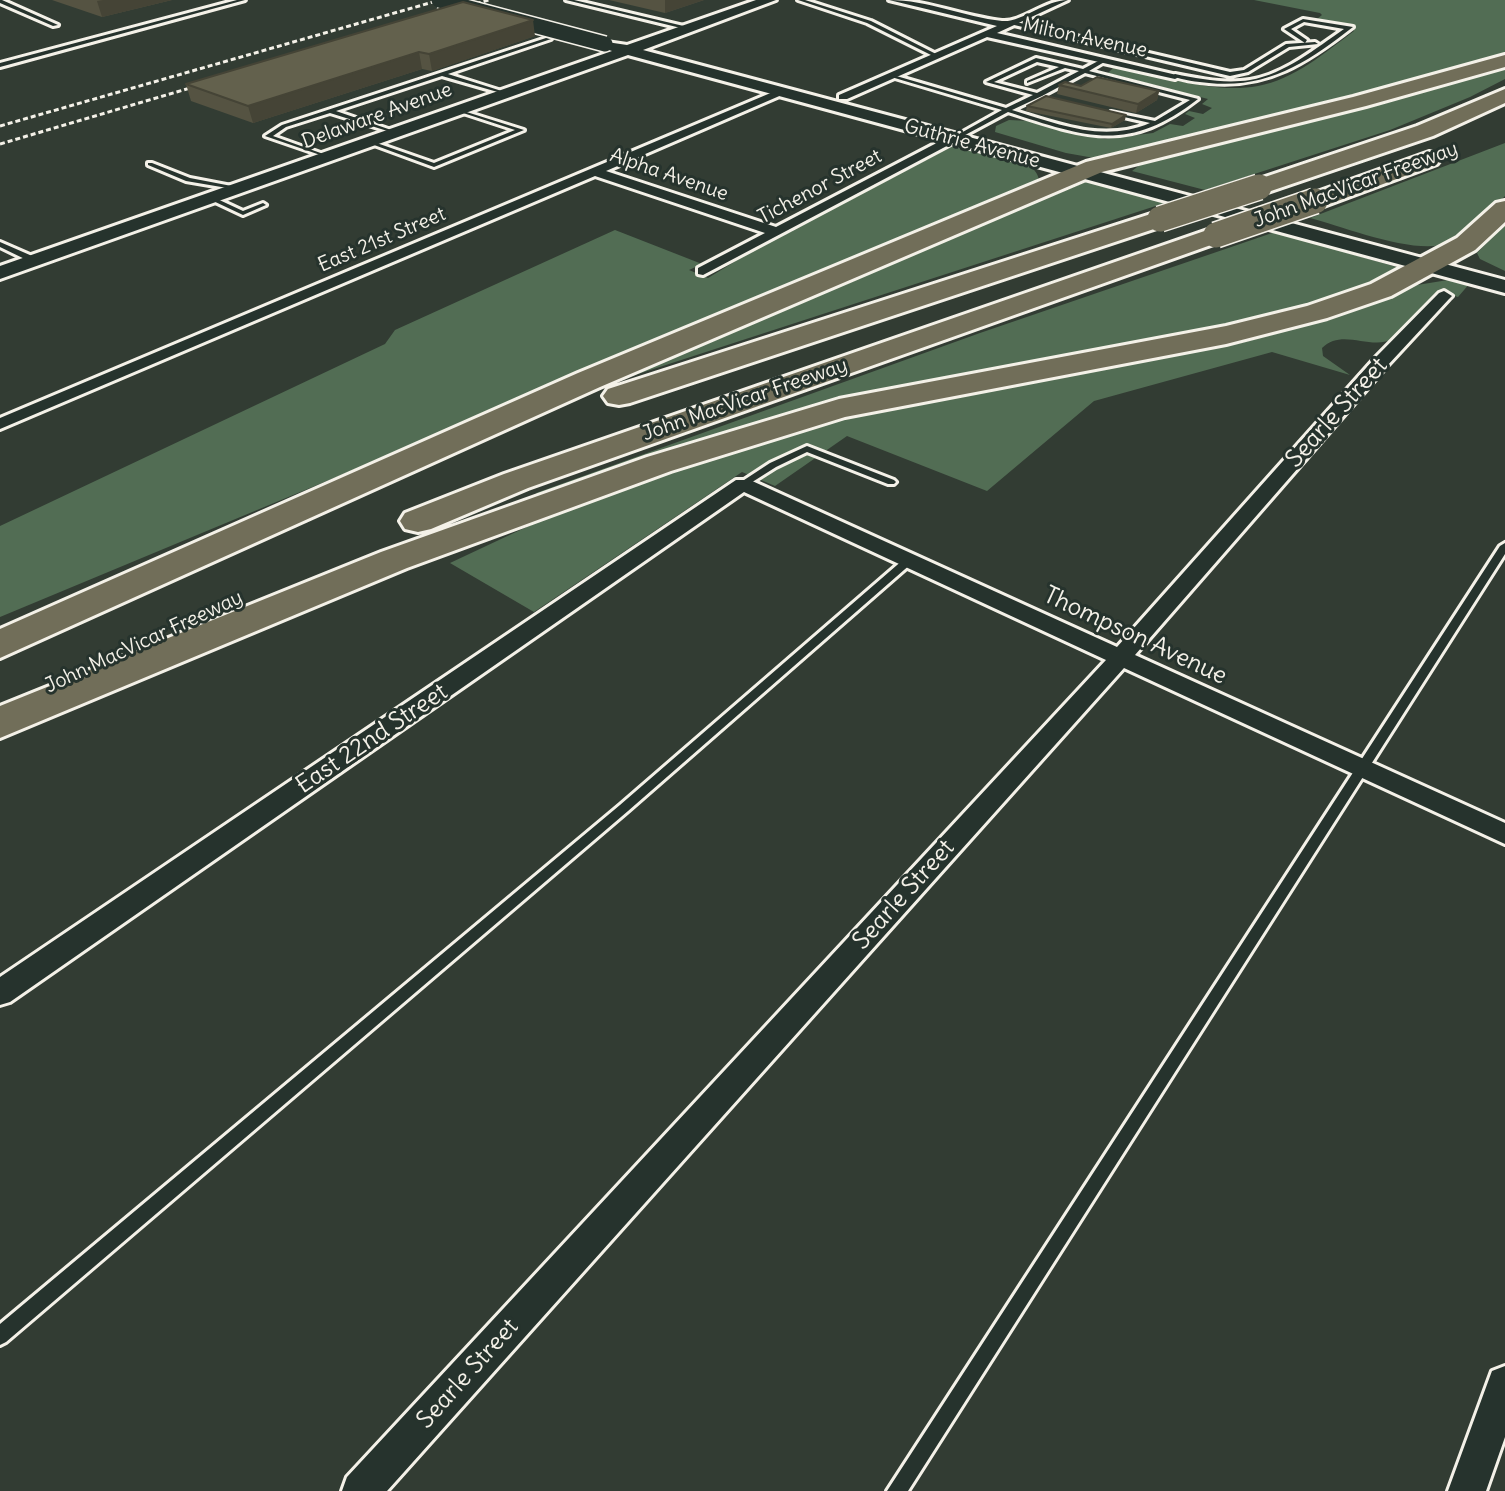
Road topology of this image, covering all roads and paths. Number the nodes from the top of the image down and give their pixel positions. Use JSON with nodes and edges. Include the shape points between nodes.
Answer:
{"nodes":[{"id":1,"x":243,"y":0,"type":"edge"},
{"id":2,"x":439,"y":0,"type":"edge"},
{"id":3,"x":468,"y":0,"type":"edge"},
{"id":4,"x":568,"y":0,"type":"edge"},
{"id":5,"x":769,"y":0,"type":"edge"},
{"id":6,"x":800,"y":0,"type":"edge"},
{"id":7,"x":894,"y":0,"type":"edge"},
{"id":8,"x":1063,"y":0,"type":"edge"},
{"id":9,"x":0,"y":1,"type":"edge"},
{"id":10,"x":1010,"y":24,"type":"junction"},
{"id":11,"x":55,"y":25,"type":"dead end"},
{"id":12,"x":689,"y":28,"type":"junction"},
{"id":13,"x":987,"y":34,"type":"junction"},
{"id":14,"x":548,"y":39,"type":"dead end"},
{"id":15,"x":618,"y":44,"type":"junction"},
{"id":16,"x":646,"y":44,"type":"junction"},
{"id":17,"x":1318,"y":45,"type":"junction"},
{"id":18,"x":1275,"y":54,"type":"junction"},
{"id":19,"x":937,"y":56,"type":"junction"},
{"id":20,"x":1149,"y":57,"type":"junction"},
{"id":21,"x":1104,"y":60,"type":"junction"},
{"id":22,"x":1300,"y":60,"type":"junction"},
{"id":23,"x":1505,"y":61,"type":"edge"},
{"id":24,"x":0,"y":65,"type":"edge"},
{"id":25,"x":1254,"y":66,"type":"junction"},
{"id":26,"x":1063,"y":67,"type":"junction"},
{"id":27,"x":1137,"y":68,"type":"junction"},
{"id":28,"x":1084,"y":71,"type":"junction"},
{"id":29,"x":1280,"y":73,"type":"junction"},
{"id":30,"x":443,"y":74,"type":"junction"},
{"id":31,"x":891,"y":76,"type":"junction"},
{"id":32,"x":1175,"y":76,"type":"joint"},
{"id":33,"x":1029,"y":82,"type":"dead end"},
{"id":34,"x":1019,"y":88,"type":"junction"},
{"id":35,"x":780,"y":92,"type":"junction"},
{"id":36,"x":506,"y":94,"type":"junction"},
{"id":37,"x":1006,"y":94,"type":"dead end"},
{"id":38,"x":1039,"y":95,"type":"junction"},
{"id":39,"x":1505,"y":95,"type":"edge"},
{"id":40,"x":843,"y":97,"type":"junction"},
{"id":41,"x":996,"y":98,"type":"dead end"},
{"id":42,"x":1052,"y":98,"type":"edge"},
{"id":43,"x":986,"y":103,"type":"junction"},
{"id":44,"x":459,"y":110,"type":"junction"},
{"id":45,"x":1007,"y":110,"type":"junction"},
{"id":46,"x":1100,"y":110,"type":"edge"},
{"id":47,"x":331,"y":111,"type":"junction"},
{"id":48,"x":1118,"y":114,"type":"junction"},
{"id":49,"x":1043,"y":115,"type":"edge"},
{"id":50,"x":1036,"y":119,"type":"junction"},
{"id":51,"x":1060,"y":119,"type":"edge"},
{"id":52,"x":1110,"y":119,"type":"edge"},
{"id":53,"x":1078,"y":123,"type":"edge"},
{"id":54,"x":1156,"y":123,"type":"junction"},
{"id":55,"x":1053,"y":124,"type":"junction"},
{"id":56,"x":1070,"y":128,"type":"junction"},
{"id":57,"x":1095,"y":128,"type":"edge"},
{"id":58,"x":1087,"y":132,"type":"junction"},
{"id":59,"x":395,"y":133,"type":"junction"},
{"id":60,"x":962,"y":136,"type":"junction"},
{"id":61,"x":369,"y":142,"type":"junction"},
{"id":62,"x":1453,"y":150,"type":"dead end"},
{"id":63,"x":327,"y":157,"type":"junction"},
{"id":64,"x":150,"y":164,"type":"dead end"},
{"id":65,"x":1086,"y":170,"type":"junction"},
{"id":66,"x":594,"y":171,"type":"junction"},
{"id":67,"x":239,"y":188,"type":"junction"},
{"id":68,"x":211,"y":198,"type":"junction"},
{"id":69,"x":263,"y":205,"type":"dead end"},
{"id":70,"x":1505,"y":208,"type":"edge"},
{"id":71,"x":777,"y":232,"type":"junction"},
{"id":72,"x":2,"y":247,"type":"edge"},
{"id":73,"x":36,"y":261,"type":"junction"},
{"id":74,"x":1432,"y":261,"type":"junction"},
{"id":75,"x":703,"y":271,"type":"dead end"},
{"id":76,"x":0,"y":273,"type":"edge"},
{"id":77,"x":1505,"y":275,"type":"edge"},
{"id":78,"x":1505,"y":287,"type":"edge"},
{"id":79,"x":1444,"y":296,"type":"dead end"},
{"id":80,"x":0,"y":424,"type":"edge"},
{"id":81,"x":891,"y":482,"type":"dead end"},
{"id":82,"x":743,"y":484,"type":"junction"},
{"id":83,"x":1505,"y":546,"type":"edge"},
{"id":84,"x":211,"y":548,"type":"junction"},
{"id":85,"x":908,"y":561,"type":"junction"},
{"id":86,"x":0,"y":645,"type":"edge"},
{"id":87,"x":1120,"y":658,"type":"junction"},
{"id":88,"x":0,"y":709,"type":"edge"},
{"id":89,"x":0,"y":723,"type":"edge"},
{"id":90,"x":1362,"y":769,"type":"junction"},
{"id":91,"x":1505,"y":834,"type":"edge"},
{"id":92,"x":0,"y":993,"type":"edge"},
{"id":93,"x":0,"y":1336,"type":"edge"},
{"id":94,"x":1505,"y":1384,"type":"edge"},
{"id":95,"x":361,"y":1491,"type":"edge"},
{"id":96,"x":897,"y":1491,"type":"edge"},
{"id":97,"x":1467,"y":1491,"type":"edge"}],
"edges":[{"from":1,"to":24,"type":"lane"},
{"from":2,"to":15,"type":"main road","name":"Guthrie Avenue","bridge":true},
{"from":3,"to":15,"type":"main road","name":"Guthrie Avenue"},
{"from":4,"to":12,"type":"lane"},
{"from":5,"to":12,"type":"main road","name":"Delaware Avenue"},
{"from":6,"to":19,"type":"lane","via":[[869,22]]},
{"from":7,"to":10,"type":"street","name":"Milton Avenue"},
{"from":8,"to":10,"type":"street"},
{"from":9,"to":11,"type":"lane"},
{"from":10,"to":13,"type":"street"},
{"from":10,"to":20,"type":"lane"},
{"from":12,"to":16,"type":"main road","name":"Delaware Avenue"},
{"from":13,"to":19,"type":"street"},
{"from":13,"to":21,"type":"street","name":"Milton Avenue"},
{"from":14,"to":30,"type":"lane"},
{"from":15,"to":16,"type":"main road","name":"Delaware Avenue"},
{"from":15,"to":35,"type":"main road","name":"Guthrie Avenue"},
{"from":15,"to":36,"type":"main road","name":"Delaware Avenue"},
{"from":16,"to":40,"type":"main road","name":"Guthrie Avenue"},
{"from":17,"to":17,"type":"lane","via":[[1349,28],[1303,20],[1287,29]]},
{"from":17,"to":18,"type":"lane","via":[[1288,45]]},
{"from":17,"to":22,"type":"lane"},
{"from":18,"to":22,"type":"lane"},
{"from":18,"to":25,"type":"lane"},
{"from":19,"to":31,"type":"street"},
{"from":20,"to":25,"type":"lane","via":[[1230,74]]},
{"from":20,"to":27,"type":"lane"},
{"from":21,"to":27,"type":"street","name":"Milton Avenue"},
{"from":21,"to":28,"type":"lane"},
{"from":22,"to":29,"type":"lane"},
{"from":23,"to":65,"type":"highway"},
{"from":25,"to":29,"type":"lane"},
{"from":26,"to":28,"type":"lane"},
{"from":26,"to":33,"type":"lane"},
{"from":26,"to":34,"type":"lane","via":[[1036,60],[989,82]]},
{"from":27,"to":32,"type":"street","name":"Milton Avenue"},
{"from":28,"to":38,"type":"lane"},
{"from":28,"to":54,"type":"lane","via":[[1195,99]]},
{"from":29,"to":32,"type":"lane","via":[[1248,84]]},
{"from":30,"to":36,"type":"lane"},
{"from":30,"to":47,"type":"lane"},
{"from":31,"to":40,"type":"street"},
{"from":31,"to":43,"type":"lane"},
{"from":34,"to":37,"type":"lane"},
{"from":34,"to":38,"type":"lane"},
{"from":35,"to":60,"type":"main road","name":"Guthrie Avenue"},
{"from":35,"to":66,"type":"street","name":"East 21st Street"},
{"from":36,"to":44,"type":"main road","name":"Delaware Avenue"},
{"from":38,"to":42,"type":"lane"},
{"from":38,"to":45,"type":"lane"},
{"from":39,"to":84,"type":"highway","name":"John MacVicar Freeway","bridge":true,"via":[[1425,131],[627,393]]},
{"from":40,"to":60,"type":"main road","name":"Guthrie Avenue"},
{"from":41,"to":43,"type":"lane"},
{"from":43,"to":45,"type":"lane"},
{"from":44,"to":59,"type":"main road","name":"Delaware Avenue"},
{"from":44,"to":61,"type":"lane","via":[[521,130],[434,165]]},
{"from":45,"to":50,"type":"lane"},
{"from":45,"to":60,"type":"lane"},
{"from":46,"to":48,"type":"lane"},
{"from":47,"to":59,"type":"lane"},
{"from":47,"to":63,"type":"lane","via":[[268,136]]},
{"from":48,"to":52,"type":"lane"},
{"from":48,"to":54,"type":"lane"},
{"from":49,"to":50,"type":"lane"},
{"from":50,"to":55,"type":"lane"},
{"from":51,"to":55,"type":"lane"},
{"from":53,"to":56,"type":"lane"},
{"from":54,"to":58,"type":"lane","via":[[1133,132]]},
{"from":55,"to":56,"type":"lane"},
{"from":56,"to":58,"type":"lane"},
{"from":57,"to":58,"type":"lane"},
{"from":59,"to":61,"type":"main road","name":"Delaware Avenue"},
{"from":60,"to":65,"type":"main road","name":"Guthrie Avenue"},
{"from":60,"to":71,"type":"street","name":"Tichenor Street"},
{"from":61,"to":63,"type":"main road","name":"Delaware Avenue"},
{"from":62,"to":88,"type":"highway","name":"John MacVicar Freeway","bridge":true,"via":[[516,481],[309,567]]},
{"from":63,"to":67,"type":"main road","name":"Delaware Avenue"},
{"from":64,"to":67,"type":"lane","via":[[188,180]]},
{"from":65,"to":74,"type":"main road","name":"Guthrie Avenue"},
{"from":65,"to":84,"type":"highway","via":[[589,380]]},
{"from":66,"to":71,"type":"street","name":"Alpha Avenue"},
{"from":66,"to":80,"type":"street","name":"East 21st Street"},
{"from":67,"to":68,"type":"main road","name":"Delaware Avenue"},
{"from":68,"to":69,"type":"lane","via":[[243,213]]},
{"from":68,"to":73,"type":"main road","name":"Delaware Avenue"},
{"from":70,"to":74,"type":"highway","via":[[1466,244]]},
{"from":71,"to":75,"type":"street","name":"Tichenor Street"},
{"from":72,"to":73,"type":"lane"},
{"from":73,"to":76,"type":"main road","name":"Delaware Avenue"},
{"from":74,"to":77,"type":"main road","name":"Guthrie Avenue"},
{"from":74,"to":78,"type":"main road","name":"Guthrie Avenue"},
{"from":74,"to":89,"type":"highway","via":[[1381,290],[1278,324],[839,409],[659,464],[394,560]]},
{"from":79,"to":87,"type":"street","name":"Searle Street"},
{"from":81,"to":82,"type":"lane","via":[[807,449]]},
{"from":82,"to":85,"type":"street","name":"Thompson Avenue"},
{"from":82,"to":92,"type":"street","name":"East 22nd Street"},
{"from":83,"to":90,"type":"lane"},
{"from":84,"to":86,"type":"highway","name":"John MacVicar Freeway"},
{"from":85,"to":87,"type":"street","name":"Thompson Avenue"},
{"from":85,"to":93,"type":"lane"},
{"from":87,"to":90,"type":"street","name":"Thompson Avenue"},
{"from":87,"to":95,"type":"street","name":"Searle Street"},
{"from":90,"to":91,"type":"street","name":"Thompson Avenue"},
{"from":90,"to":96,"type":"lane"},
{"from":94,"to":97,"type":"street"}]}
